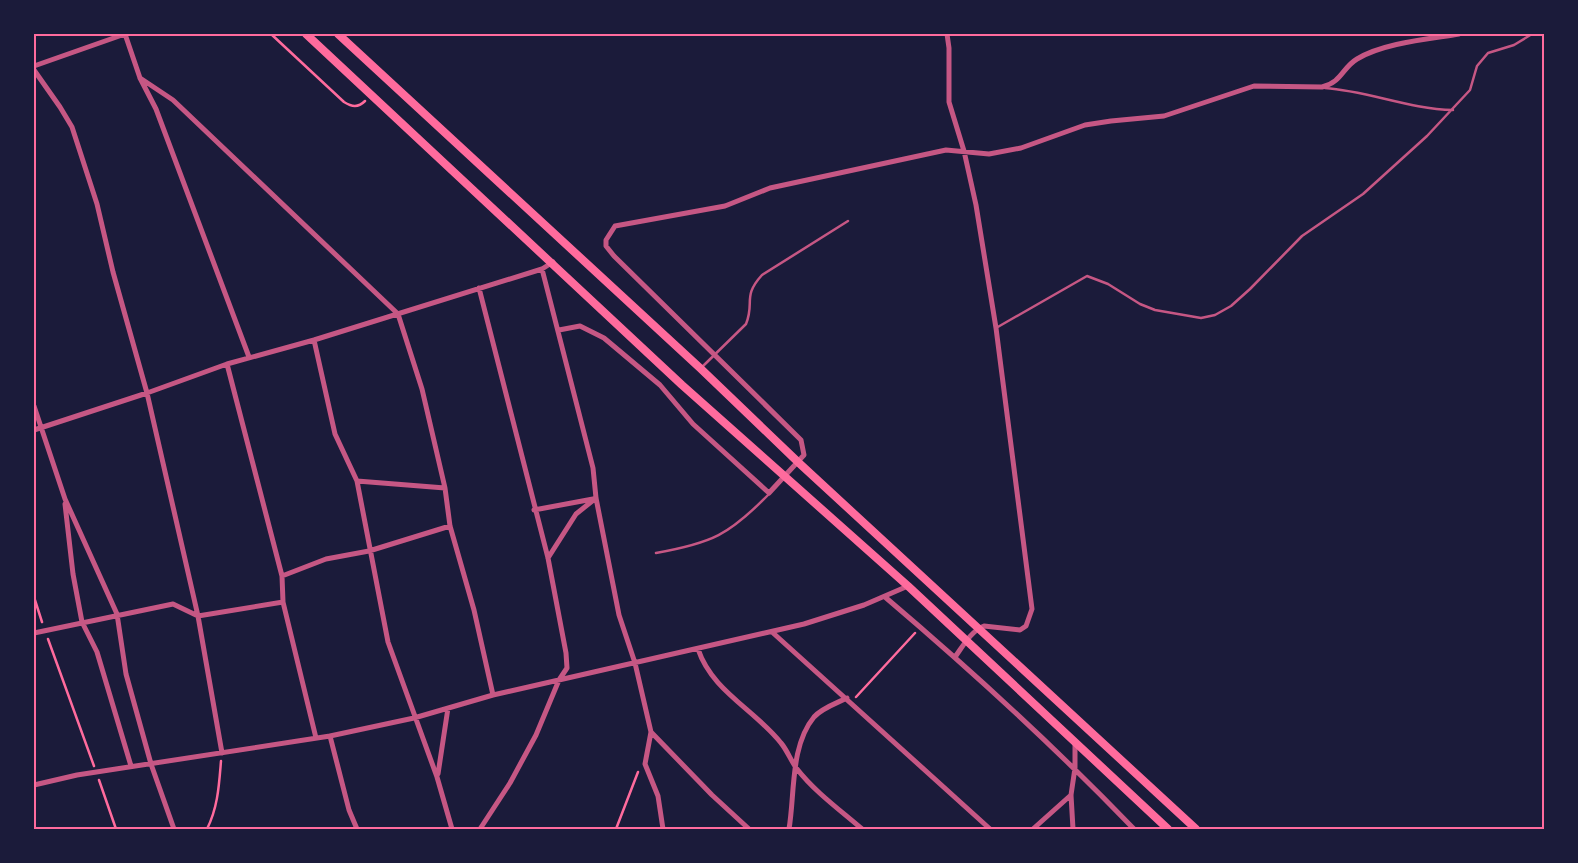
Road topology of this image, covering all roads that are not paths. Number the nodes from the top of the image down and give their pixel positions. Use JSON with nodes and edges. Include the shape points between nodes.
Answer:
{"nodes":[{"id":1,"x":125,"y":34,"type":"edge"},
{"id":2,"x":306,"y":34,"type":"edge"},
{"id":3,"x":338,"y":34,"type":"edge"},
{"id":4,"x":947,"y":34,"type":"edge"},
{"id":5,"x":1459,"y":34,"type":"edge"},
{"id":6,"x":1532,"y":34,"type":"edge"},
{"id":7,"x":34,"y":66,"type":"edge"},
{"id":8,"x":34,"y":70,"type":"edge"},
{"id":9,"x":140,"y":78,"type":"junction"},
{"id":10,"x":1322,"y":87,"type":"junction"},
{"id":11,"x":1453,"y":110,"type":"junction"},
{"id":12,"x":964,"y":151,"type":"junction"},
{"id":13,"x":848,"y":221,"type":"dead end"},
{"id":14,"x":553,"y":262,"type":"junction"},
{"id":15,"x":542,"y":268,"type":"junction"},
{"id":16,"x":480,"y":288,"type":"junction"},
{"id":17,"x":398,"y":314,"type":"junction"},
{"id":18,"x":996,"y":328,"type":"junction"},
{"id":19,"x":559,"y":330,"type":"junction"},
{"id":20,"x":314,"y":340,"type":"junction"},
{"id":21,"x":715,"y":355,"type":"junction"},
{"id":22,"x":249,"y":357,"type":"junction"},
{"id":23,"x":227,"y":364,"type":"junction"},
{"id":24,"x":700,"y":368,"type":"junction"},
{"id":25,"x":147,"y":394,"type":"junction"},
{"id":26,"x":34,"y":406,"type":"edge"},
{"id":27,"x":42,"y":428,"type":"junction"},
{"id":28,"x":34,"y":430,"type":"edge"},
{"id":29,"x":799,"y":464,"type":"junction"},
{"id":30,"x":785,"y":478,"type":"junction"},
{"id":31,"x":357,"y":481,"type":"junction"},
{"id":32,"x":445,"y":488,"type":"junction"},
{"id":33,"x":770,"y":493,"type":"junction"},
{"id":34,"x":596,"y":498,"type":"junction"},
{"id":35,"x":65,"y":499,"type":"junction"},
{"id":36,"x":534,"y":510,"type":"junction"},
{"id":37,"x":450,"y":526,"type":"junction"},
{"id":38,"x":369,"y":551,"type":"junction"},
{"id":39,"x":656,"y":553,"type":"dead end"},
{"id":40,"x":548,"y":558,"type":"junction"},
{"id":41,"x":282,"y":576,"type":"junction"},
{"id":42,"x":908,"y":586,"type":"junction"},
{"id":43,"x":885,"y":596,"type":"junction"},
{"id":44,"x":283,"y":602,"type":"junction"},
{"id":45,"x":117,"y":614,"type":"junction"},
{"id":46,"x":198,"y":616,"type":"junction"},
{"id":47,"x":82,"y":622,"type":"junction"},
{"id":48,"x":979,"y":628,"type":"junction"},
{"id":49,"x":772,"y":632,"type":"junction"},
{"id":50,"x":34,"y":633,"type":"edge"},
{"id":51,"x":966,"y":642,"type":"junction"},
{"id":52,"x":698,"y":648,"type":"junction"},
{"id":53,"x":954,"y":657,"type":"junction"},
{"id":54,"x":635,"y":663,"type":"junction"},
{"id":55,"x":559,"y":680,"type":"junction"},
{"id":56,"x":493,"y":695,"type":"junction"},
{"id":57,"x":850,"y":700,"type":"junction"},
{"id":58,"x":448,"y":708,"type":"junction"},
{"id":59,"x":414,"y":718,"type":"junction"},
{"id":60,"x":651,"y":732,"type":"junction"},
{"id":61,"x":330,"y":736,"type":"junction"},
{"id":62,"x":316,"y":738,"type":"junction"},
{"id":63,"x":1074,"y":744,"type":"junction"},
{"id":64,"x":222,"y":753,"type":"junction"},
{"id":65,"x":152,"y":764,"type":"junction"},
{"id":66,"x":131,"y":766,"type":"junction"},
{"id":67,"x":1075,"y":768,"type":"junction"},
{"id":68,"x":797,"y":769,"type":"junction"},
{"id":69,"x":437,"y":777,"type":"junction"},
{"id":70,"x":34,"y":785,"type":"edge"},
{"id":71,"x":1071,"y":795,"type":"junction"},
{"id":72,"x":174,"y":829,"type":"edge"},
{"id":73,"x":357,"y":829,"type":"edge"},
{"id":74,"x":452,"y":829,"type":"edge"},
{"id":75,"x":480,"y":829,"type":"edge"},
{"id":76,"x":663,"y":829,"type":"edge"},
{"id":77,"x":749,"y":829,"type":"edge"},
{"id":78,"x":789,"y":829,"type":"edge"},
{"id":79,"x":862,"y":829,"type":"edge"},
{"id":80,"x":990,"y":829,"type":"edge"},
{"id":81,"x":1033,"y":829,"type":"edge"},
{"id":82,"x":1073,"y":829,"type":"edge"},
{"id":83,"x":1134,"y":829,"type":"edge"},
{"id":84,"x":1168,"y":829,"type":"edge"},
{"id":85,"x":1196,"y":829,"type":"edge"}],
"edges":[{"from":1,"to":7,"type":"street"},
{"from":1,"to":9,"type":"street"},
{"from":2,"to":14,"type":"main road"},
{"from":3,"to":24,"type":"main road"},
{"from":4,"to":12,"type":"street","via":[[949,102]]},
{"from":5,"to":10,"type":"street","via":[[1372,52],[1356,60],[1332,85]]},
{"from":6,"to":11,"type":"lane","via":[[1482,58],[1473,86]]},
{"from":8,"to":25,"type":"street","via":[[72,127],[82,154]]},
{"from":9,"to":17,"type":"street","via":[[173,100]]},
{"from":9,"to":22,"type":"street","via":[[156,109]]},
{"from":10,"to":11,"type":"lane","via":[[1357,91],[1414,106]]},
{"from":10,"to":12,"type":"street","via":[[1254,86],[1164,116],[1112,120],[1021,148],[989,154]]},
{"from":11,"to":18,"type":"lane","via":[[1382,178],[1302,236],[1250,289],[1215,315],[1201,318],[1155,310],[1087,276]]},
{"from":12,"to":18,"type":"street"},
{"from":12,"to":21,"type":"street","via":[[946,150],[770,188],[725,206],[615,226],[606,246]]},
{"from":13,"to":21,"type":"lane","via":[[762,276],[752,286],[746,324]]},
{"from":14,"to":15,"type":"street"},
{"from":14,"to":30,"type":"main road"},
{"from":15,"to":16,"type":"street"},
{"from":15,"to":19,"type":"street"},
{"from":16,"to":17,"type":"street"},
{"from":16,"to":36,"type":"street"},
{"from":17,"to":20,"type":"street"},
{"from":17,"to":32,"type":"street","via":[[422,389]]},
{"from":18,"to":48,"type":"street","via":[[1032,609],[1026,626],[1020,630]]},
{"from":19,"to":33,"type":"street","via":[[580,326],[604,338],[660,386],[693,424]]},
{"from":19,"to":34,"type":"street","via":[[593,468]]},
{"from":20,"to":22,"type":"street"},
{"from":20,"to":31,"type":"street","via":[[335,434]]},
{"from":21,"to":24,"type":"lane"},
{"from":21,"to":29,"type":"street","via":[[801,440],[804,456]]},
{"from":22,"to":23,"type":"street"},
{"from":23,"to":25,"type":"street"},
{"from":23,"to":41,"type":"street"},
{"from":24,"to":29,"type":"main road"},
{"from":25,"to":27,"type":"street"},
{"from":25,"to":46,"type":"street"},
{"from":26,"to":27,"type":"street"},
{"from":27,"to":28,"type":"street"},
{"from":27,"to":35,"type":"street"},
{"from":29,"to":30,"type":"street"},
{"from":29,"to":48,"type":"main road"},
{"from":30,"to":33,"type":"street"},
{"from":30,"to":42,"type":"main road"},
{"from":31,"to":32,"type":"street"},
{"from":31,"to":38,"type":"street"},
{"from":32,"to":37,"type":"street"},
{"from":33,"to":39,"type":"lane","via":[[720,536],[687,548]]},
{"from":34,"to":36,"type":"street"},
{"from":34,"to":40,"type":"street","via":[[576,514]]},
{"from":34,"to":54,"type":"street","via":[[619,615]]},
{"from":35,"to":45,"type":"street"},
{"from":35,"to":47,"type":"street"},
{"from":36,"to":40,"type":"street"},
{"from":37,"to":38,"type":"street"},
{"from":37,"to":56,"type":"street","via":[[474,610]]},
{"from":38,"to":41,"type":"street","via":[[326,559]]},
{"from":38,"to":59,"type":"street","via":[[388,642]]},
{"from":40,"to":55,"type":"street","via":[[566,653],[567,668]]},
{"from":41,"to":44,"type":"street"},
{"from":42,"to":43,"type":"street"},
{"from":42,"to":51,"type":"main road"},
{"from":43,"to":49,"type":"street","via":[[833,616]]},
{"from":43,"to":53,"type":"street"},
{"from":44,"to":46,"type":"street"},
{"from":44,"to":62,"type":"street"},
{"from":45,"to":46,"type":"street","via":[[173,604]]},
{"from":45,"to":47,"type":"street"},
{"from":45,"to":65,"type":"street","via":[[126,674]]},
{"from":46,"to":64,"type":"street"},
{"from":47,"to":50,"type":"street"},
{"from":47,"to":66,"type":"street","via":[[97,652]]},
{"from":48,"to":51,"type":"street"},
{"from":48,"to":85,"type":"main road"},
{"from":49,"to":52,"type":"street"},
{"from":49,"to":57,"type":"street"},
{"from":51,"to":53,"type":"street"},
{"from":51,"to":63,"type":"main road"},
{"from":52,"to":54,"type":"street"},
{"from":52,"to":68,"type":"street","via":[[714,680],[781,743]]},
{"from":53,"to":67,"type":"street"},
{"from":54,"to":55,"type":"street"},
{"from":54,"to":60,"type":"street"},
{"from":55,"to":56,"type":"street"},
{"from":55,"to":75,"type":"street","via":[[536,735]]},
{"from":56,"to":58,"type":"street"},
{"from":57,"to":68,"type":"street","via":[[822,710],[814,717],[800,745]]},
{"from":57,"to":80,"type":"street"},
{"from":58,"to":59,"type":"street"},
{"from":58,"to":69,"type":"street"},
{"from":59,"to":61,"type":"street"},
{"from":59,"to":69,"type":"street"},
{"from":60,"to":76,"type":"street","via":[[644,756],[658,796]]},
{"from":60,"to":77,"type":"street"},
{"from":61,"to":62,"type":"street"},
{"from":61,"to":73,"type":"street"},
{"from":62,"to":64,"type":"street"},
{"from":63,"to":67,"type":"street"},
{"from":63,"to":84,"type":"main road"},
{"from":64,"to":65,"type":"street"},
{"from":65,"to":66,"type":"street"},
{"from":65,"to":72,"type":"street"},
{"from":66,"to":70,"type":"street"},
{"from":67,"to":71,"type":"street"},
{"from":67,"to":83,"type":"street"},
{"from":68,"to":78,"type":"street"},
{"from":68,"to":79,"type":"street"},
{"from":69,"to":74,"type":"street"},
{"from":71,"to":81,"type":"street"},
{"from":71,"to":82,"type":"street"}]}
